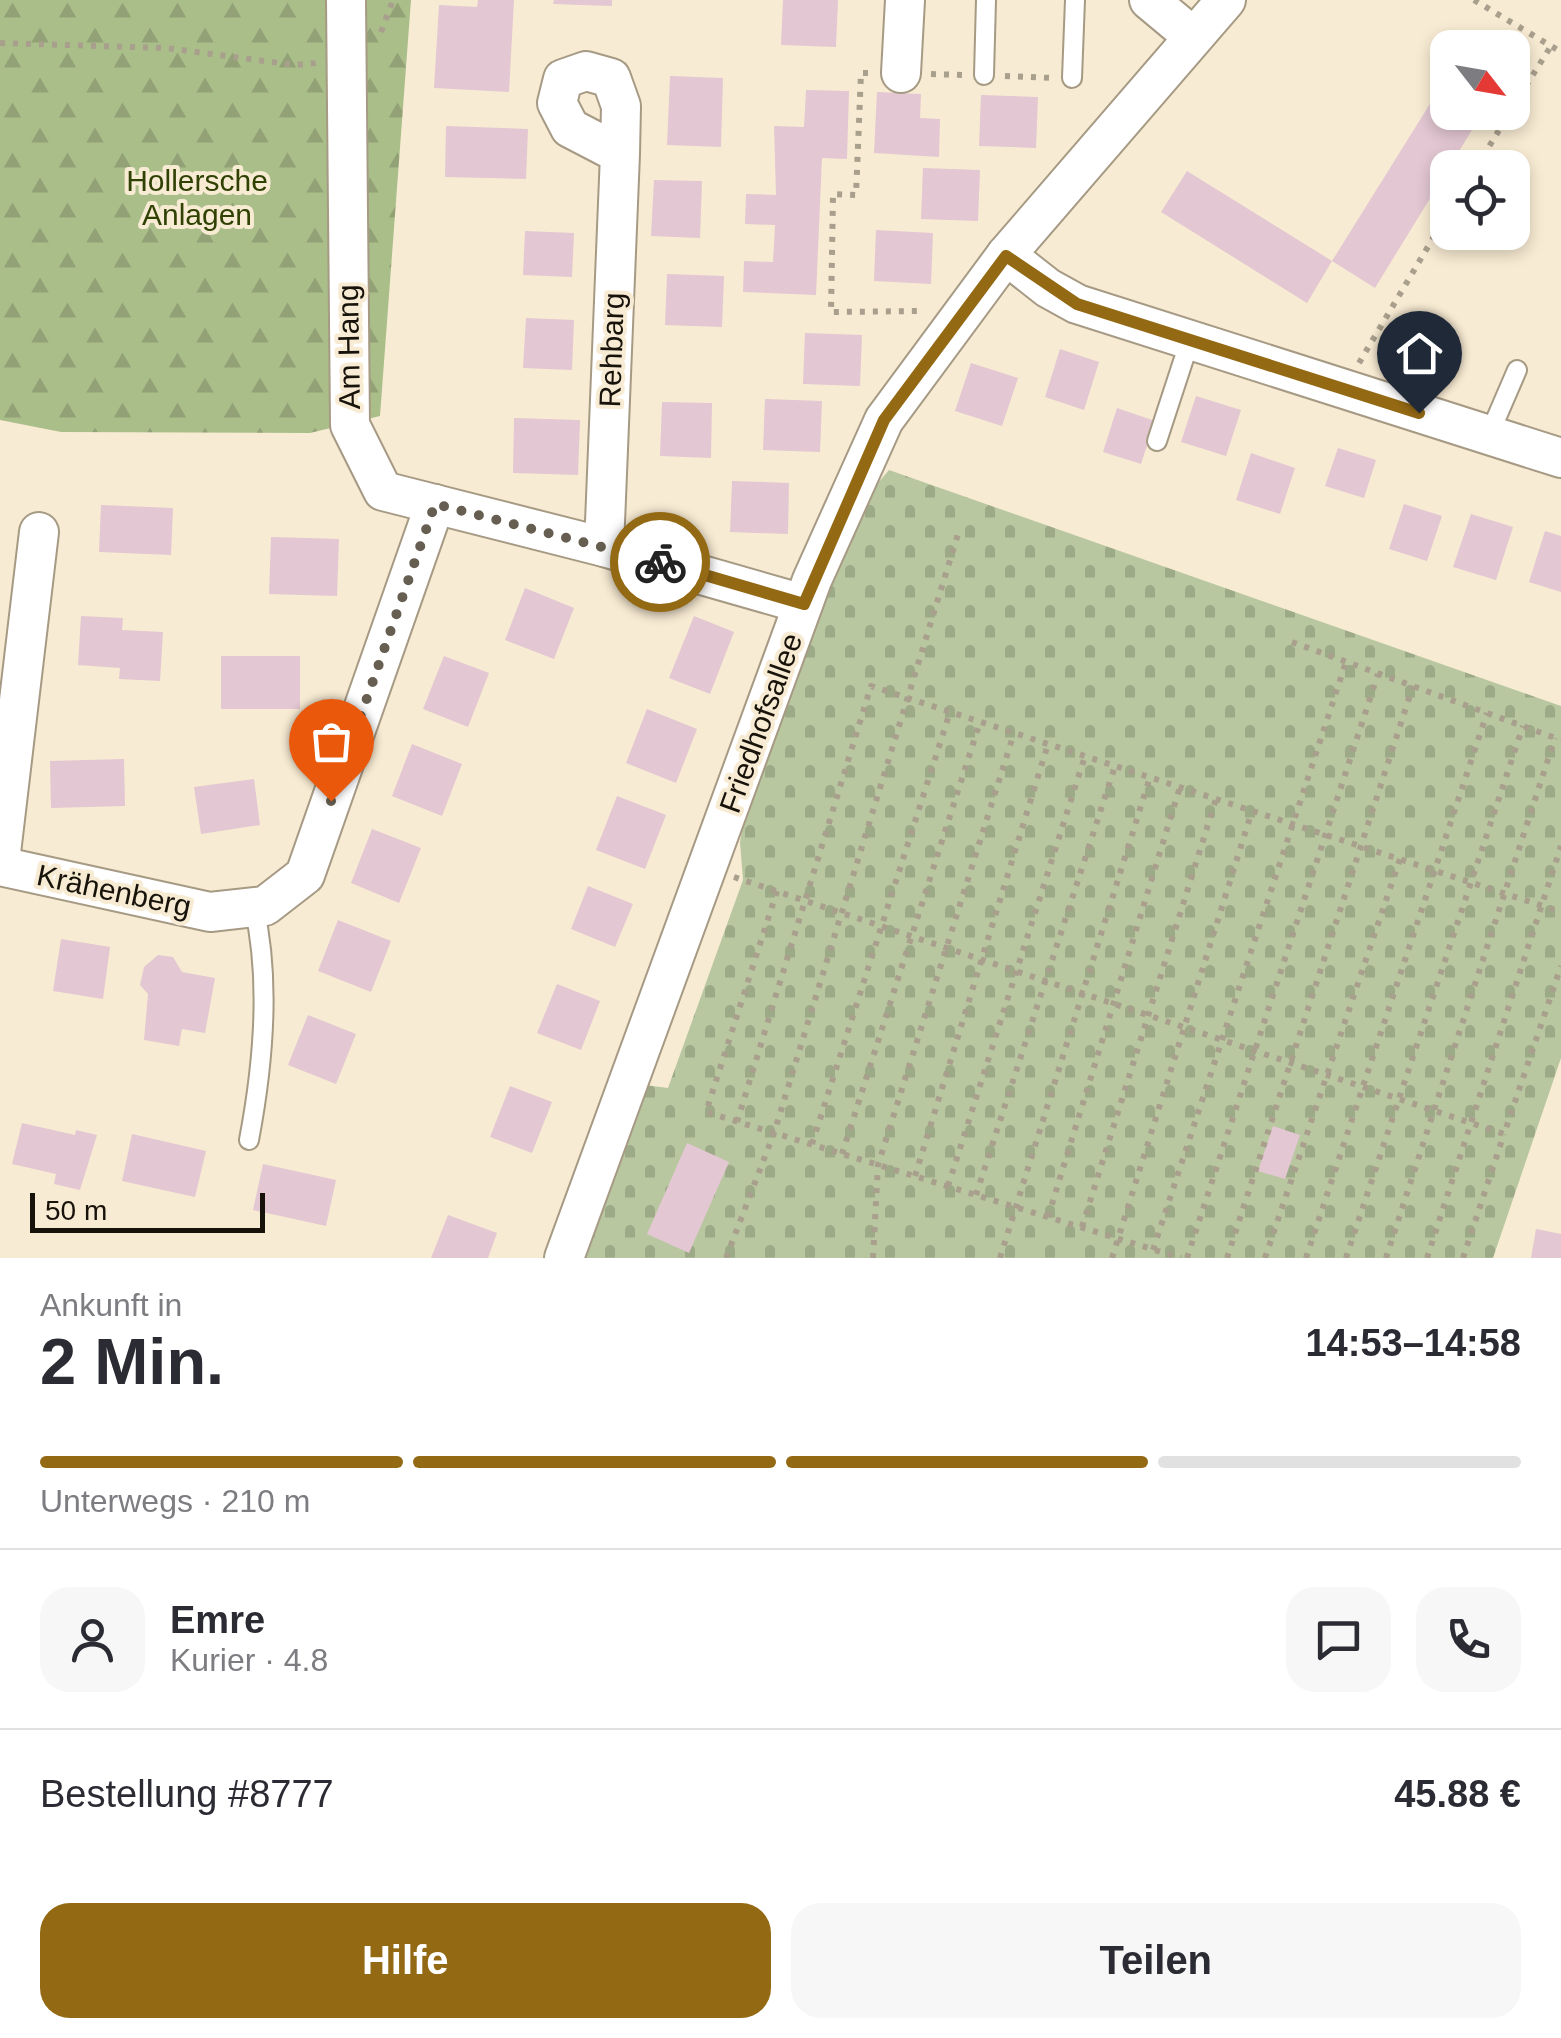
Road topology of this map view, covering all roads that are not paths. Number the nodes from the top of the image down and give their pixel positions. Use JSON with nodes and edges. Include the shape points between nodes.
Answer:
{"nodes":[{"id":1,"x":346,"y":0,"type":"edge"},
{"id":2,"x":905,"y":0,"type":"edge"},
{"id":3,"x":986,"y":0,"type":"edge"},
{"id":4,"x":1075,"y":0,"type":"edge"},
{"id":5,"x":1149,"y":0,"type":"edge"},
{"id":6,"x":1226,"y":0,"type":"edge"},
{"id":7,"x":1191,"y":35,"type":"junction"},
{"id":8,"x":902,"y":74,"type":"road end"},
{"id":9,"x":984,"y":76,"type":"road end"},
{"id":10,"x":1072,"y":78,"type":"road end"},
{"id":11,"x":620,"y":154,"type":"dead end"},
{"id":12,"x":1006,"y":256,"type":"junction"},
{"id":13,"x":1190,"y":340,"type":"junction"},
{"id":14,"x":1517,"y":370,"type":"dead end"},
{"id":15,"x":1489,"y":435,"type":"junction"},
{"id":16,"x":1157,"y":441,"type":"dead end"},
{"id":17,"x":1561,"y":458,"type":"edge"},
{"id":18,"x":435,"y":504,"type":"junction"},
{"id":19,"x":39,"y":532,"type":"dead end"},
{"id":20,"x":604,"y":546,"type":"junction"},
{"id":21,"x":804,"y":604,"type":"junction"},
{"id":22,"x":0,"y":864,"type":"edge"},
{"id":23,"x":254,"y":907,"type":"junction"},
{"id":24,"x":248,"y":1140,"type":"dead end"},
{"id":25,"x":564,"y":1258,"type":"edge"}],
"edges":[{"from":1,"to":18,"type":"street","name":"Am Hang","via":[[350,425],[382,491]]},
{"from":2,"to":8,"type":"street"},
{"from":3,"to":9,"type":"lane"},
{"from":4,"to":10,"type":"lane"},
{"from":5,"to":7,"type":"street"},
{"from":6,"to":7,"type":"street","name":"Friedhofsallee"},
{"from":7,"to":12,"type":"street","name":"Friedhofsallee"},
{"from":11,"to":20,"type":"street","name":"Rehbarg"},
{"from":12,"to":13,"type":"street","via":[[1077,304]]},
{"from":12,"to":21,"type":"street","name":"Friedhofsallee","via":[[884,420]]},
{"from":13,"to":15,"type":"street"},
{"from":13,"to":16,"type":"lane"},
{"from":14,"to":15,"type":"lane"},
{"from":15,"to":17,"type":"street"},
{"from":18,"to":20,"type":"street","name":"Am Hang"},
{"from":18,"to":23,"type":"street","name":"Krähenberg","via":[[305,875]]},
{"from":19,"to":22,"type":"street"},
{"from":20,"to":21,"type":"street","name":"Am Hang"},
{"from":21,"to":25,"type":"street","name":"Friedhofsallee"},
{"from":22,"to":23,"type":"street","name":"Krähenberg","via":[[210,912]]},
{"from":23,"to":24,"type":"lane","via":[[263,974]]}]}
